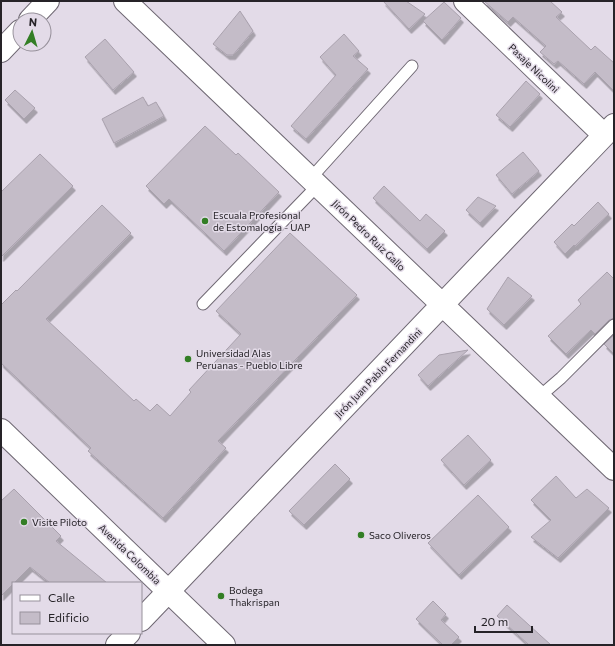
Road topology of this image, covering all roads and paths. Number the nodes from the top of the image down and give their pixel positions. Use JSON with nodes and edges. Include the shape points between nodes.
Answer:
{"nodes":[{"id":1,"x":48,"y":1,"type":"edge"},
{"id":2,"x":125,"y":1,"type":"edge"},
{"id":3,"x":465,"y":1,"type":"edge"},
{"id":4,"x":38,"y":12,"type":"edge"},
{"id":5,"x":12,"y":39,"type":"edge"},
{"id":6,"x":1,"y":51,"type":"edge"},
{"id":7,"x":412,"y":66,"type":"dead end"},
{"id":8,"x":609,"y":130,"type":"edge"},
{"id":9,"x":314,"y":181,"type":"junction"},
{"id":10,"x":202,"y":304,"type":"dead end"},
{"id":11,"x":442,"y":306,"type":"junction"},
{"id":12,"x":614,"y":325,"type":"edge"},
{"id":13,"x":539,"y":397,"type":"junction"},
{"id":14,"x":1,"y":430,"type":"edge"},
{"id":15,"x":614,"y":469,"type":"edge"},
{"id":16,"x":169,"y":592,"type":"junction"},
{"id":17,"x":142,"y":619,"type":"edge"},
{"id":18,"x":127,"y":634,"type":"edge"},
{"id":19,"x":117,"y":645,"type":"edge"},
{"id":20,"x":224,"y":645,"type":"edge"}],
"edges":[{"from":1,"to":4,"type":"street"},
{"from":2,"to":9,"type":"street","name":"Jirón Pedro Ruiz Gallo"},
{"from":3,"to":8,"type":"street","name":"Pasaje Nicolini"},
{"from":5,"to":6,"type":"street"},
{"from":7,"to":9,"type":"lane"},
{"from":8,"to":11,"type":"street","name":"Jirón Juan Pablo Fernandini"},
{"from":9,"to":10,"type":"lane"},
{"from":9,"to":11,"type":"street","name":"Jirón Pedro Ruiz Gallo"},
{"from":11,"to":13,"type":"street","name":"Jirón Pedro Ruiz Gallo"},
{"from":11,"to":16,"type":"street","name":"Jirón Juan Pablo Fernandini"},
{"from":12,"to":13,"type":"lane"},
{"from":13,"to":15,"type":"street","name":"Jirón Pedro Ruiz Gallo"},
{"from":14,"to":16,"type":"street","name":"Avenida Colombia"},
{"from":16,"to":17,"type":"street","name":"Jirón Juan Pablo Fernandini"},
{"from":16,"to":20,"type":"street","name":"Avenida Colombia"},
{"from":18,"to":19,"type":"street"}]}
